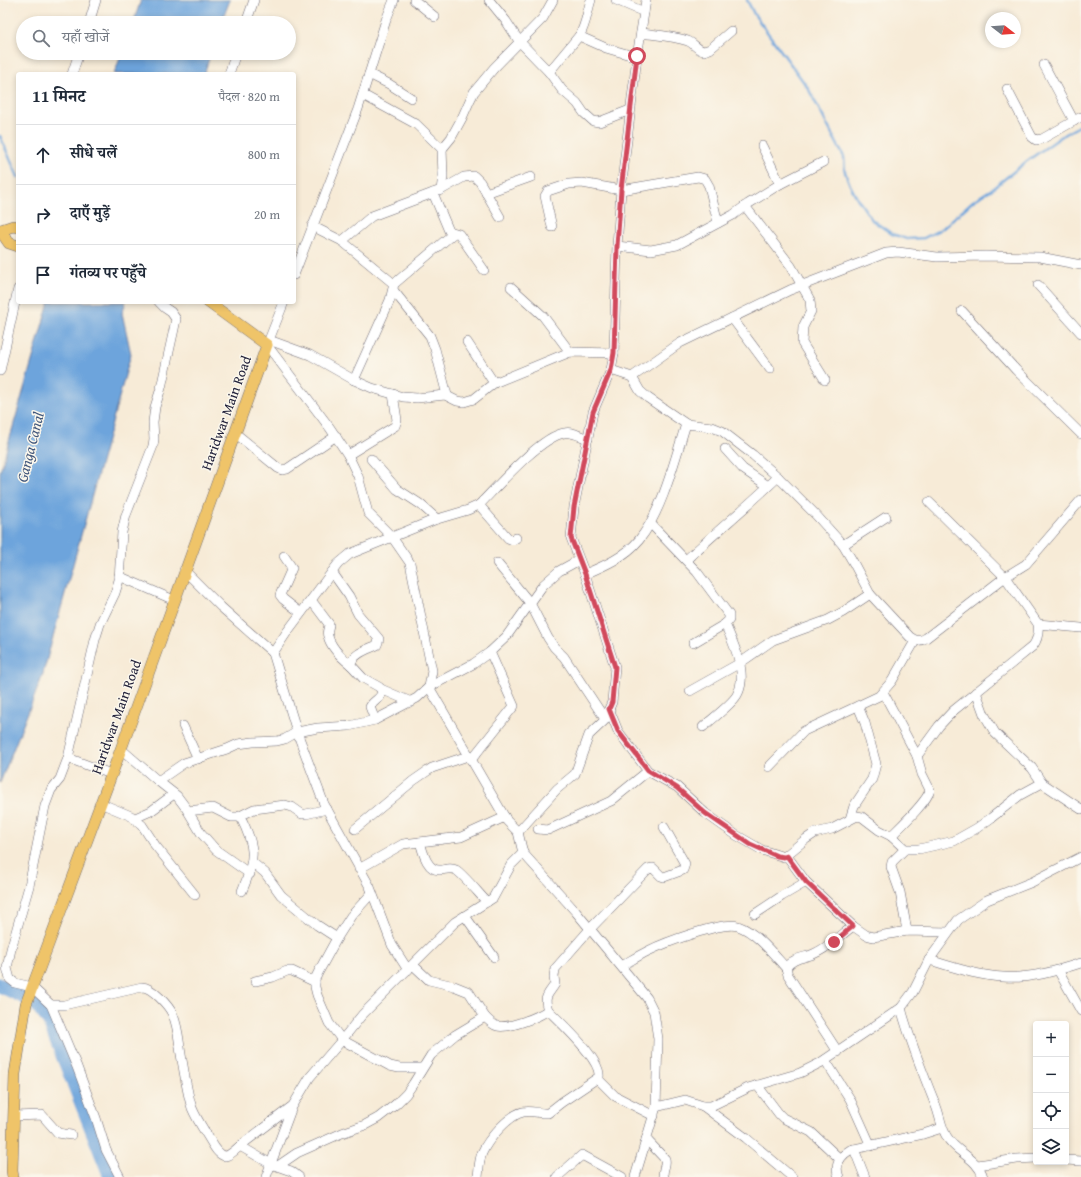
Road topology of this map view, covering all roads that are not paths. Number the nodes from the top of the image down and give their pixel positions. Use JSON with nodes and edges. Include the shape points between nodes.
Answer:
{"nodes":[{"id":1,"x":96,"y":0,"type":"edge"},
{"id":2,"x":254,"y":0,"type":"edge"},
{"id":3,"x":394,"y":0,"type":"edge"},
{"id":4,"x":414,"y":0,"type":"edge"},
{"id":5,"x":489,"y":0,"type":"edge"},
{"id":6,"x":553,"y":0,"type":"edge"},
{"id":7,"x":591,"y":0,"type":"edge"},
{"id":8,"x":616,"y":0,"type":"edge"},
{"id":9,"x":646,"y":0,"type":"edge"},
{"id":10,"x":644,"y":12,"type":"junction"},
{"id":11,"x":91,"y":16,"type":"edge"},
{"id":12,"x":248,"y":16,"type":"edge"},
{"id":13,"x":435,"y":17,"type":"dead end"},
{"id":14,"x":731,"y":31,"type":"dead end"},
{"id":15,"x":641,"y":33,"type":"junction"},
{"id":16,"x":579,"y":36,"type":"junction"},
{"id":17,"x":519,"y":41,"type":"junction"},
{"id":18,"x":637,"y":56,"type":"junction"},
{"id":19,"x":77,"y":60,"type":"edge"},
{"id":20,"x":234,"y":60,"type":"edge"},
{"id":21,"x":1044,"y":64,"type":"dead end"},
{"id":22,"x":73,"y":72,"type":"edge"},
{"id":23,"x":230,"y":72,"type":"edge"},
{"id":24,"x":549,"y":72,"type":"junction"},
{"id":25,"x":369,"y":74,"type":"junction"},
{"id":26,"x":1007,"y":89,"type":"dead end"},
{"id":27,"x":363,"y":95,"type":"junction"},
{"id":28,"x":411,"y":98,"type":"dead end"},
{"id":29,"x":630,"y":110,"type":"junction"},
{"id":30,"x":1077,"y":119,"type":"edge"},
{"id":31,"x":762,"y":146,"type":"dead end"},
{"id":32,"x":442,"y":149,"type":"junction"},
{"id":33,"x":823,"y":162,"type":"dead end"},
{"id":34,"x":531,"y":177,"type":"dead end"},
{"id":35,"x":780,"y":184,"type":"junction"},
{"id":36,"x":621,"y":190,"type":"junction"},
{"id":37,"x":437,"y":192,"type":"junction"},
{"id":38,"x":486,"y":193,"type":"junction"},
{"id":39,"x":745,"y":206,"type":"junction"},
{"id":40,"x":500,"y":217,"type":"dead end"},
{"id":41,"x":718,"y":222,"type":"junction"},
{"id":42,"x":312,"y":226,"type":"junction"},
{"id":43,"x":16,"y":227,"type":"edge"},
{"id":44,"x":552,"y":227,"type":"dead end"},
{"id":45,"x":0,"y":231,"type":"edge"},
{"id":46,"x":454,"y":233,"type":"junction"},
{"id":47,"x":342,"y":241,"type":"junction"},
{"id":48,"x":16,"y":245,"type":"edge"},
{"id":49,"x":617,"y":246,"type":"junction"},
{"id":50,"x":1081,"y":264,"type":"edge"},
{"id":51,"x":296,"y":270,"type":"edge"},
{"id":52,"x":484,"y":270,"type":"dead end"},
{"id":53,"x":803,"y":285,"type":"junction"},
{"id":54,"x":1038,"y":285,"type":"dead end"},
{"id":55,"x":394,"y":287,"type":"junction"},
{"id":56,"x":511,"y":287,"type":"dead end"},
{"id":57,"x":16,"y":298,"type":"edge"},
{"id":58,"x":161,"y":304,"type":"edge"},
{"id":59,"x":211,"y":304,"type":"edge"},
{"id":60,"x":283,"y":304,"type":"edge"},
{"id":61,"x":962,"y":311,"type":"dead end"},
{"id":62,"x":732,"y":318,"type":"junction"},
{"id":63,"x":1081,"y":333,"type":"edge"},
{"id":64,"x":268,"y":342,"type":"junction"},
{"id":65,"x":467,"y":342,"type":"dead end"},
{"id":66,"x":570,"y":352,"type":"junction"},
{"id":67,"x":614,"y":353,"type":"junction"},
{"id":68,"x":770,"y":369,"type":"dead end"},
{"id":69,"x":611,"y":370,"type":"junction"},
{"id":70,"x":0,"y":371,"type":"edge"},
{"id":71,"x":632,"y":377,"type":"junction"},
{"id":72,"x":354,"y":380,"type":"junction"},
{"id":73,"x":825,"y":380,"type":"dead end"},
{"id":74,"x":494,"y":383,"type":"junction"},
{"id":75,"x":393,"y":394,"type":"junction"},
{"id":76,"x":446,"y":396,"type":"junction"},
{"id":77,"x":686,"y":424,"type":"junction"},
{"id":78,"x":234,"y":433,"type":"junction"},
{"id":79,"x":1081,"y":434,"type":"edge"},
{"id":80,"x":336,"y":436,"type":"junction"},
{"id":81,"x":588,"y":439,"type":"junction"},
{"id":82,"x":725,"y":449,"type":"dead end"},
{"id":83,"x":348,"y":455,"type":"junction"},
{"id":84,"x":371,"y":459,"type":"dead end"},
{"id":85,"x":778,"y":477,"type":"junction"},
{"id":86,"x":768,"y":486,"type":"junction"},
{"id":87,"x":1081,"y":500,"type":"edge"},
{"id":88,"x":929,"y":502,"type":"dead end"},
{"id":89,"x":479,"y":505,"type":"junction"},
{"id":90,"x":886,"y":517,"type":"dead end"},
{"id":91,"x":437,"y":519,"type":"junction"},
{"id":92,"x":651,"y":524,"type":"junction"},
{"id":93,"x":392,"y":537,"type":"junction"},
{"id":94,"x":516,"y":538,"type":"dead end"},
{"id":95,"x":843,"y":545,"type":"junction"},
{"id":96,"x":284,"y":556,"type":"dead end"},
{"id":97,"x":578,"y":560,"type":"junction"},
{"id":98,"x":686,"y":560,"type":"junction"},
{"id":99,"x":497,"y":563,"type":"dead end"},
{"id":100,"x":184,"y":570,"type":"junction"},
{"id":101,"x":332,"y":572,"type":"junction"},
{"id":102,"x":585,"y":574,"type":"junction"},
{"id":103,"x":119,"y":576,"type":"junction"},
{"id":104,"x":1005,"y":577,"type":"junction"},
{"id":105,"x":870,"y":594,"type":"junction"},
{"id":106,"x":174,"y":600,"type":"junction"},
{"id":107,"x":311,"y":600,"type":"junction"},
{"id":108,"x":530,"y":603,"type":"junction"},
{"id":109,"x":301,"y":613,"type":"junction"},
{"id":110,"x":725,"y":624,"type":"junction"},
{"id":111,"x":1038,"y":624,"type":"junction"},
{"id":112,"x":1081,"y":628,"type":"edge"},
{"id":113,"x":915,"y":641,"type":"junction"},
{"id":114,"x":693,"y":643,"type":"dead end"},
{"id":115,"x":490,"y":652,"type":"junction"},
{"id":116,"x":273,"y":653,"type":"junction"},
{"id":117,"x":740,"y":663,"type":"junction"},
{"id":118,"x":351,"y":665,"type":"junction"},
{"id":119,"x":429,"y":687,"type":"junction"},
{"id":120,"x":381,"y":689,"type":"junction"},
{"id":121,"x":690,"y":691,"type":"dead end"},
{"id":122,"x":883,"y":692,"type":"junction"},
{"id":123,"x":976,"y":692,"type":"junction"},
{"id":124,"x":411,"y":702,"type":"junction"},
{"id":125,"x":858,"y":706,"type":"junction"},
{"id":126,"x":609,"y":709,"type":"junction"},
{"id":127,"x":605,"y":719,"type":"junction"},
{"id":128,"x":375,"y":720,"type":"junction"},
{"id":129,"x":183,"y":726,"type":"dead end"},
{"id":130,"x":703,"y":727,"type":"dead end"},
{"id":131,"x":297,"y":732,"type":"junction"},
{"id":132,"x":120,"y":749,"type":"junction"},
{"id":133,"x":917,"y":756,"type":"junction"},
{"id":134,"x":68,"y":758,"type":"junction"},
{"id":135,"x":470,"y":758,"type":"junction"},
{"id":136,"x":198,"y":759,"type":"junction"},
{"id":137,"x":769,"y":767,"type":"dead end"},
{"id":138,"x":648,"y":770,"type":"junction"},
{"id":139,"x":111,"y":774,"type":"junction"},
{"id":140,"x":158,"y":782,"type":"junction"},
{"id":141,"x":1042,"y":783,"type":"junction"},
{"id":142,"x":174,"y":794,"type":"junction"},
{"id":143,"x":100,"y":803,"type":"junction"},
{"id":144,"x":326,"y":809,"type":"junction"},
{"id":145,"x":1081,"y":809,"type":"edge"},
{"id":146,"x":188,"y":811,"type":"junction"},
{"id":147,"x":240,"y":816,"type":"junction"},
{"id":148,"x":505,"y":817,"type":"junction"},
{"id":149,"x":135,"y":818,"type":"junction"},
{"id":150,"x":850,"y":819,"type":"junction"},
{"id":151,"x":664,"y":827,"type":"dead end"},
{"id":152,"x":355,"y":829,"type":"dead end"},
{"id":153,"x":538,"y":829,"type":"dead end"},
{"id":154,"x":518,"y":832,"type":"junction"},
{"id":155,"x":891,"y":836,"type":"junction"},
{"id":156,"x":420,"y":842,"type":"junction"},
{"id":157,"x":905,"y":849,"type":"junction"},
{"id":158,"x":523,"y":853,"type":"junction"},
{"id":159,"x":787,"y":856,"type":"junction"},
{"id":160,"x":1081,"y":857,"type":"edge"},
{"id":161,"x":253,"y":863,"type":"junction"},
{"id":162,"x":359,"y":869,"type":"junction"},
{"id":163,"x":250,"y":874,"type":"junction"},
{"id":164,"x":806,"y":882,"type":"junction"},
{"id":165,"x":242,"y":891,"type":"dead end"},
{"id":166,"x":372,"y":893,"type":"junction"},
{"id":167,"x":195,"y":895,"type":"dead end"},
{"id":168,"x":487,"y":902,"type":"junction"},
{"id":169,"x":755,"y":914,"type":"dead end"},
{"id":170,"x":465,"y":916,"type":"junction"},
{"id":171,"x":853,"y":926,"type":"junction"},
{"id":172,"x":590,"y":929,"type":"junction"},
{"id":173,"x":907,"y":931,"type":"junction"},
{"id":174,"x":948,"y":932,"type":"junction"},
{"id":175,"x":337,"y":938,"type":"junction"},
{"id":176,"x":494,"y":958,"type":"dead end"},
{"id":177,"x":928,"y":960,"type":"junction"},
{"id":178,"x":1081,"y":963,"type":"edge"},
{"id":179,"x":621,"y":966,"type":"junction"},
{"id":180,"x":410,"y":968,"type":"junction"},
{"id":181,"x":786,"y":968,"type":"junction"},
{"id":182,"x":1058,"y":970,"type":"junction"},
{"id":183,"x":255,"y":980,"type":"dead end"},
{"id":184,"x":315,"y":982,"type":"junction"},
{"id":185,"x":31,"y":990,"type":"junction"},
{"id":186,"x":51,"y":1005,"type":"junction"},
{"id":187,"x":901,"y":1008,"type":"junction"},
{"id":188,"x":548,"y":1010,"type":"junction"},
{"id":189,"x":1081,"y":1011,"type":"edge"},
{"id":190,"x":485,"y":1017,"type":"junction"},
{"id":191,"x":342,"y":1040,"type":"junction"},
{"id":192,"x":838,"y":1052,"type":"junction"},
{"id":193,"x":825,"y":1060,"type":"junction"},
{"id":194,"x":422,"y":1068,"type":"junction"},
{"id":195,"x":598,"y":1079,"type":"junction"},
{"id":196,"x":757,"y":1085,"type":"junction"},
{"id":197,"x":703,"y":1106,"type":"junction"},
{"id":198,"x":292,"y":1107,"type":"junction"},
{"id":199,"x":655,"y":1112,"type":"junction"},
{"id":200,"x":14,"y":1116,"type":"junction"},
{"id":201,"x":942,"y":1128,"type":"junction"},
{"id":202,"x":71,"y":1135,"type":"dead end"},
{"id":203,"x":646,"y":1139,"type":"junction"},
{"id":204,"x":240,"y":1146,"type":"junction"},
{"id":205,"x":871,"y":1146,"type":"junction"},
{"id":206,"x":854,"y":1149,"type":"junction"},
{"id":207,"x":1033,"y":1158,"type":"edge"},
{"id":208,"x":840,"y":1159,"type":"junction"},
{"id":209,"x":1069,"y":1161,"type":"edge"},
{"id":210,"x":1079,"y":1164,"type":"edge"},
{"id":211,"x":275,"y":1165,"type":"junction"},
{"id":212,"x":978,"y":1165,"type":"junction"},
{"id":213,"x":13,"y":1177,"type":"edge"},
{"id":214,"x":120,"y":1177,"type":"edge"},
{"id":215,"x":266,"y":1177,"type":"edge"},
{"id":216,"x":299,"y":1177,"type":"edge"},
{"id":217,"x":478,"y":1177,"type":"edge"},
{"id":218,"x":557,"y":1177,"type":"edge"},
{"id":219,"x":622,"y":1177,"type":"edge"},
{"id":220,"x":634,"y":1177,"type":"edge"},
{"id":221,"x":664,"y":1177,"type":"edge"},
{"id":222,"x":792,"y":1177,"type":"edge"},
{"id":223,"x":838,"y":1177,"type":"edge"},
{"id":224,"x":865,"y":1177,"type":"edge"},
{"id":225,"x":983,"y":1177,"type":"edge"}],
"edges":[{"from":1,"to":11,"type":"street"},
{"from":2,"to":12,"type":"street"},
{"from":3,"to":25,"type":"street"},
{"from":4,"to":13,"type":"street"},
{"from":5,"to":17,"type":"street"},
{"from":6,"to":17,"type":"street","via":[[543,18]]},
{"from":7,"to":16,"type":"street","via":[[585,25]]},
{"from":8,"to":10,"type":"street"},
{"from":9,"to":10,"type":"street"},
{"from":10,"to":15,"type":"street"},
{"from":14,"to":15,"type":"street","via":[[704,52],[688,41]]},
{"from":15,"to":18,"type":"street"},
{"from":16,"to":18,"type":"street","via":[[606,48]]},
{"from":16,"to":24,"type":"street"},
{"from":17,"to":24,"type":"street"},
{"from":17,"to":32,"type":"street","via":[[474,92],[451,138]]},
{"from":18,"to":29,"type":"street"},
{"from":19,"to":22,"type":"street"},
{"from":20,"to":23,"type":"street"},
{"from":21,"to":30,"type":"street"},
{"from":24,"to":29,"type":"street","via":[[562,90],[593,121],[599,122]]},
{"from":25,"to":27,"type":"street"},
{"from":25,"to":28,"type":"street"},
{"from":26,"to":30,"type":"street","via":[[1035,139],[1042,139]]},
{"from":27,"to":32,"type":"street","via":[[416,124]]},
{"from":27,"to":42,"type":"street"},
{"from":29,"to":36,"type":"street"},
{"from":31,"to":35,"type":"street"},
{"from":32,"to":37,"type":"street","via":[[443,176]]},
{"from":33,"to":35,"type":"street"},
{"from":34,"to":38,"type":"street"},
{"from":35,"to":39,"type":"street"},
{"from":36,"to":41,"type":"street","via":[[702,178],[709,186]]},
{"from":36,"to":44,"type":"street","via":[[582,183],[568,184],[548,191],[545,202]]},
{"from":36,"to":49,"type":"street"},
{"from":37,"to":38,"type":"street","via":[[470,176],[477,178]]},
{"from":37,"to":46,"type":"street","via":[[446,226]]},
{"from":37,"to":47,"type":"street","via":[[372,216]]},
{"from":38,"to":40,"type":"street"},
{"from":39,"to":41,"type":"street"},
{"from":39,"to":53,"type":"street"},
{"from":41,"to":49,"type":"street","via":[[689,240],[668,248],[651,250]]},
{"from":42,"to":47,"type":"street"},
{"from":42,"to":51,"type":"street"},
{"from":43,"to":45,"type":"main road"},
{"from":45,"to":48,"type":"main road","via":[[9,243]]},
{"from":46,"to":52,"type":"street","via":[[459,234]]},
{"from":46,"to":55,"type":"street"},
{"from":47,"to":55,"type":"street"},
{"from":49,"to":67,"type":"street"},
{"from":50,"to":53,"type":"street","via":[[1040,257],[933,257],[898,252],[879,255]]},
{"from":53,"to":62,"type":"street"},
{"from":53,"to":73,"type":"street","via":[[812,305],[803,328],[802,343]]},
{"from":54,"to":63,"type":"street"},
{"from":55,"to":72,"type":"street"},
{"from":55,"to":76,"type":"street","via":[[430,336]]},
{"from":56,"to":66,"type":"street","via":[[543,316]]},
{"from":57,"to":70,"type":"street"},
{"from":58,"to":103,"type":"street","via":[[176,319],[154,415],[153,446],[126,515],[122,532]]},
{"from":59,"to":64,"type":"main road","name":"Haridwar Main Road"},
{"from":60,"to":64,"type":"street"},
{"from":61,"to":79,"type":"street","via":[[1016,370]]},
{"from":62,"to":68,"type":"street"},
{"from":62,"to":71,"type":"street","via":[[680,343]]},
{"from":64,"to":72,"type":"street","via":[[310,355]]},
{"from":64,"to":78,"type":"main road","name":"Haridwar Main Road"},
{"from":64,"to":80,"type":"street"},
{"from":65,"to":74,"type":"street"},
{"from":66,"to":67,"type":"street"},
{"from":66,"to":74,"type":"street"},
{"from":67,"to":69,"type":"street"},
{"from":69,"to":71,"type":"street"},
{"from":69,"to":81,"type":"street","via":[[593,412]]},
{"from":71,"to":77,"type":"street","via":[[640,391],[648,398]]},
{"from":72,"to":75,"type":"street"},
{"from":74,"to":76,"type":"street","via":[[470,402]]},
{"from":75,"to":76,"type":"street","via":[[416,398]]},
{"from":75,"to":83,"type":"street","via":[[397,420],[395,426]]},
{"from":77,"to":85,"type":"street","via":[[712,427],[722,431]]},
{"from":77,"to":92,"type":"street","via":[[668,482]]},
{"from":78,"to":80,"type":"street","via":[[282,470]]},
{"from":78,"to":100,"type":"main road","name":"Haridwar Main Road"},
{"from":80,"to":83,"type":"street"},
{"from":81,"to":89,"type":"street","via":[[572,432],[558,434],[538,447]]},
{"from":81,"to":97,"type":"street","via":[[574,507],[571,538]]},
{"from":82,"to":86,"type":"street","via":[[743,470]]},
{"from":83,"to":93,"type":"street","via":[[358,476],[368,513]]},
{"from":84,"to":91,"type":"street","via":[[397,489]]},
{"from":85,"to":86,"type":"street"},
{"from":85,"to":95,"type":"street"},
{"from":86,"to":98,"type":"street"},
{"from":87,"to":104,"type":"street","via":[[1033,557]]},
{"from":88,"to":104,"type":"street"},
{"from":89,"to":91,"type":"street"},
{"from":89,"to":94,"type":"street","via":[[508,538]]},
{"from":90,"to":95,"type":"street"},
{"from":91,"to":93,"type":"street"},
{"from":92,"to":98,"type":"street"},
{"from":92,"to":102,"type":"street","via":[[638,541],[613,562]]},
{"from":93,"to":101,"type":"street","via":[[350,554]]},
{"from":93,"to":119,"type":"street","via":[[410,563],[432,671]]},
{"from":95,"to":105,"type":"street"},
{"from":96,"to":109,"type":"street","via":[[292,568],[280,595]]},
{"from":97,"to":102,"type":"street"},
{"from":97,"to":108,"type":"street","via":[[543,585]]},
{"from":98,"to":110,"type":"street","via":[[729,615],[729,620]]},
{"from":99,"to":108,"type":"street"},
{"from":100,"to":106,"type":"main road","name":"Haridwar Main Road"},
{"from":100,"to":116,"type":"street"},
{"from":101,"to":107,"type":"street"},
{"from":101,"to":118,"type":"street","via":[[358,614],[379,639],[377,645],[353,658]]},
{"from":102,"to":126,"type":"street","via":[[615,667]]},
{"from":103,"to":106,"type":"street"},
{"from":103,"to":134,"type":"street","via":[[115,593],[95,640]]},
{"from":104,"to":111,"type":"street"},
{"from":104,"to":113,"type":"street","via":[[926,638]]},
{"from":105,"to":113,"type":"street"},
{"from":105,"to":117,"type":"street","via":[[828,620],[773,640]]},
{"from":106,"to":132,"type":"main road","name":"Haridwar Main Road"},
{"from":107,"to":109,"type":"street"},
{"from":107,"to":118,"type":"street","via":[[328,624],[328,637],[336,650],[342,659]]},
{"from":108,"to":115,"type":"street","via":[[506,637]]},
{"from":108,"to":127,"type":"street","via":[[548,638]]},
{"from":109,"to":116,"type":"street"},
{"from":110,"to":114,"type":"street"},
{"from":110,"to":117,"type":"street"},
{"from":111,"to":112,"type":"street"},
{"from":111,"to":123,"type":"street","via":[[1037,640],[1033,646]]},
{"from":113,"to":122,"type":"street"},
{"from":115,"to":119,"type":"street"},
{"from":115,"to":135,"type":"street","via":[[514,706]]},
{"from":116,"to":131,"type":"street"},
{"from":117,"to":121,"type":"street"},
{"from":117,"to":130,"type":"street","via":[[737,695]]},
{"from":118,"to":120,"type":"street","via":[[363,678]]},
{"from":119,"to":124,"type":"street"},
{"from":119,"to":135,"type":"street"},
{"from":120,"to":124,"type":"street"},
{"from":120,"to":128,"type":"street","via":[[382,695],[370,707]]},
{"from":122,"to":125,"type":"street"},
{"from":122,"to":133,"type":"street"},
{"from":123,"to":133,"type":"street","via":[[939,726]]},
{"from":123,"to":141,"type":"street","via":[[995,733],[1032,768]]},
{"from":124,"to":128,"type":"street"},
{"from":125,"to":137,"type":"street","via":[[804,731]]},
{"from":125,"to":150,"type":"street","via":[[876,764],[872,778],[854,806]]},
{"from":126,"to":127,"type":"street"},
{"from":126,"to":138,"type":"street","via":[[618,731]]},
{"from":127,"to":154,"type":"street","via":[[589,735],[575,774],[557,789]]},
{"from":128,"to":131,"type":"street"},
{"from":129,"to":136,"type":"street"},
{"from":131,"to":136,"type":"street","via":[[277,741],[245,742]]},
{"from":131,"to":144,"type":"street"},
{"from":132,"to":139,"type":"main road","name":"Haridwar Main Road"},
{"from":132,"to":140,"type":"street"},
{"from":133,"to":155,"type":"street","via":[[929,792]]},
{"from":134,"to":139,"type":"street"},
{"from":134,"to":185,"type":"street","via":[[45,806],[29,886],[7,963],[7,974],[10,979]]},
{"from":135,"to":148,"type":"street"},
{"from":135,"to":152,"type":"street","via":[[432,768]]},
{"from":136,"to":140,"type":"street","via":[[184,763]]},
{"from":138,"to":153,"type":"street","via":[[611,801],[548,830]]},
{"from":138,"to":159,"type":"street","via":[[677,788],[705,813],[750,844],[777,856]]},
{"from":139,"to":143,"type":"main road","name":"Haridwar Main Road"},
{"from":140,"to":142,"type":"street"},
{"from":141,"to":145,"type":"street"},
{"from":141,"to":157,"type":"street","via":[[1020,795],[977,828],[954,840],[919,850]]},
{"from":142,"to":146,"type":"street"},
{"from":142,"to":149,"type":"street","via":[[151,811]]},
{"from":143,"to":149,"type":"street"},
{"from":143,"to":185,"type":"main road","name":"Haridwar Main Road"},
{"from":144,"to":147,"type":"street","via":[[302,814],[289,806],[280,806],[254,809]]},
{"from":144,"to":162,"type":"street"},
{"from":146,"to":147,"type":"street","via":[[213,808],[231,817]]},
{"from":146,"to":163,"type":"street","via":[[201,833],[216,850]]},
{"from":147,"to":161,"type":"street","via":[[249,833]]},
{"from":148,"to":154,"type":"street"},
{"from":148,"to":156,"type":"street","via":[[460,837]]},
{"from":149,"to":167,"type":"street"},
{"from":150,"to":155,"type":"street","via":[[862,817]]},
{"from":150,"to":159,"type":"street","via":[[832,829],[815,833]]},
{"from":151,"to":172,"type":"street","via":[[685,868],[664,877],[653,868],[648,869]]},
{"from":154,"to":158,"type":"street"},
{"from":155,"to":157,"type":"street"},
{"from":156,"to":162,"type":"street","via":[[398,846]]},
{"from":156,"to":168,"type":"street","via":[[434,870],[456,870]]},
{"from":157,"to":173,"type":"street","via":[[892,862],[891,867],[900,892]]},
{"from":158,"to":168,"type":"street","via":[[511,865],[493,898]]},
{"from":158,"to":172,"type":"street"},
{"from":159,"to":164,"type":"street"},
{"from":160,"to":174,"type":"street","via":[[1032,882],[987,900],[958,920]]},
{"from":161,"to":163,"type":"street"},
{"from":161,"to":175,"type":"street","via":[[265,873],[281,895]]},
{"from":162,"to":166,"type":"street"},
{"from":163,"to":165,"type":"street"},
{"from":164,"to":169,"type":"street"},
{"from":164,"to":171,"type":"street"},
{"from":166,"to":175,"type":"street","via":[[351,916]]},
{"from":166,"to":180,"type":"street","via":[[392,945]]},
{"from":168,"to":170,"type":"street"},
{"from":170,"to":176,"type":"street"},
{"from":170,"to":180,"type":"street","via":[[455,922]]},
{"from":171,"to":173,"type":"street","via":[[873,937]]},
{"from":171,"to":181,"type":"street","via":[[826,947],[799,958]]},
{"from":172,"to":179,"type":"street"},
{"from":172,"to":188,"type":"street","via":[[555,969],[555,984],[548,993],[546,1002]]},
{"from":173,"to":174,"type":"street"},
{"from":174,"to":177,"type":"street"},
{"from":175,"to":184,"type":"street","via":[[318,971]]},
{"from":177,"to":182,"type":"street","via":[[976,973],[1003,977],[1043,974]]},
{"from":177,"to":187,"type":"street","via":[[913,992]]},
{"from":178,"to":182,"type":"street"},
{"from":179,"to":181,"type":"street","via":[[675,940],[732,925],[744,928],[752,934]]},
{"from":179,"to":199,"type":"street","via":[[647,998],[654,1012],[658,1039]]},
{"from":180,"to":190,"type":"street","via":[[429,980],[469,992]]},
{"from":180,"to":191,"type":"street","via":[[362,1015]]},
{"from":181,"to":192,"type":"street"},
{"from":182,"to":189,"type":"street"},
{"from":183,"to":184,"type":"street","via":[[292,971]]},
{"from":184,"to":191,"type":"street","via":[[326,1017]]},
{"from":185,"to":186,"type":"street"},
{"from":185,"to":200,"type":"main road","name":"Haridwar Main Road","via":[[26,1004],[15,1074]]},
{"from":186,"to":204,"type":"street","via":[[64,1005],[148,988],[173,1015],[192,1109],[204,1130],[222,1155],[228,1155]]},
{"from":186,"to":214,"type":"street","via":[[77,1067],[106,1150]]},
{"from":187,"to":192,"type":"street"},
{"from":187,"to":201,"type":"street","via":[[907,1032]]},
{"from":188,"to":190,"type":"street","via":[[512,1025],[500,1027]]},
{"from":188,"to":195,"type":"street","via":[[587,1049],[599,1072]]},
{"from":190,"to":194,"type":"street","via":[[455,1035],[431,1055]]},
{"from":191,"to":194,"type":"street","via":[[390,1066]]},
{"from":191,"to":198,"type":"street","via":[[310,1077]]},
{"from":192,"to":193,"type":"street"},
{"from":193,"to":196,"type":"street","via":[[800,1073]]},
{"from":193,"to":205,"type":"street","via":[[850,1099]]},
{"from":194,"to":211,"type":"street","via":[[406,1094],[378,1118]]},
{"from":195,"to":199,"type":"street","via":[[615,1096]]},
{"from":195,"to":217,"type":"street","via":[[548,1112],[523,1112],[506,1122],[482,1153]]},
{"from":196,"to":197,"type":"street","via":[[711,1106]]},
{"from":196,"to":208,"type":"street","via":[[783,1118],[811,1132]]},
{"from":197,"to":199,"type":"street","via":[[685,1100]]},
{"from":197,"to":222,"type":"street"},
{"from":198,"to":204,"type":"street"},
{"from":198,"to":211,"type":"street"},
{"from":199,"to":203,"type":"street"},
{"from":200,"to":202,"type":"street","via":[[42,1115],[58,1133]]},
{"from":200,"to":213,"type":"main road","name":"Haridwar Main Road"},
{"from":201,"to":205,"type":"street"},
{"from":201,"to":212,"type":"street","via":[[950,1142]]},
{"from":203,"to":220,"type":"street"},
{"from":203,"to":221,"type":"street","via":[[665,1159]]},
{"from":204,"to":211,"type":"street"},
{"from":205,"to":206,"type":"street"},
{"from":206,"to":208,"type":"street","via":[[843,1154]]},
{"from":206,"to":224,"type":"street"},
{"from":207,"to":212,"type":"street"},
{"from":208,"to":223,"type":"street","via":[[836,1167]]},
{"from":209,"to":210,"type":"street"},
{"from":211,"to":215,"type":"street"},
{"from":211,"to":216,"type":"street","via":[[291,1170]]},
{"from":212,"to":225,"type":"street"},
{"from":218,"to":219,"type":"street","via":[[582,1155]]}]}
